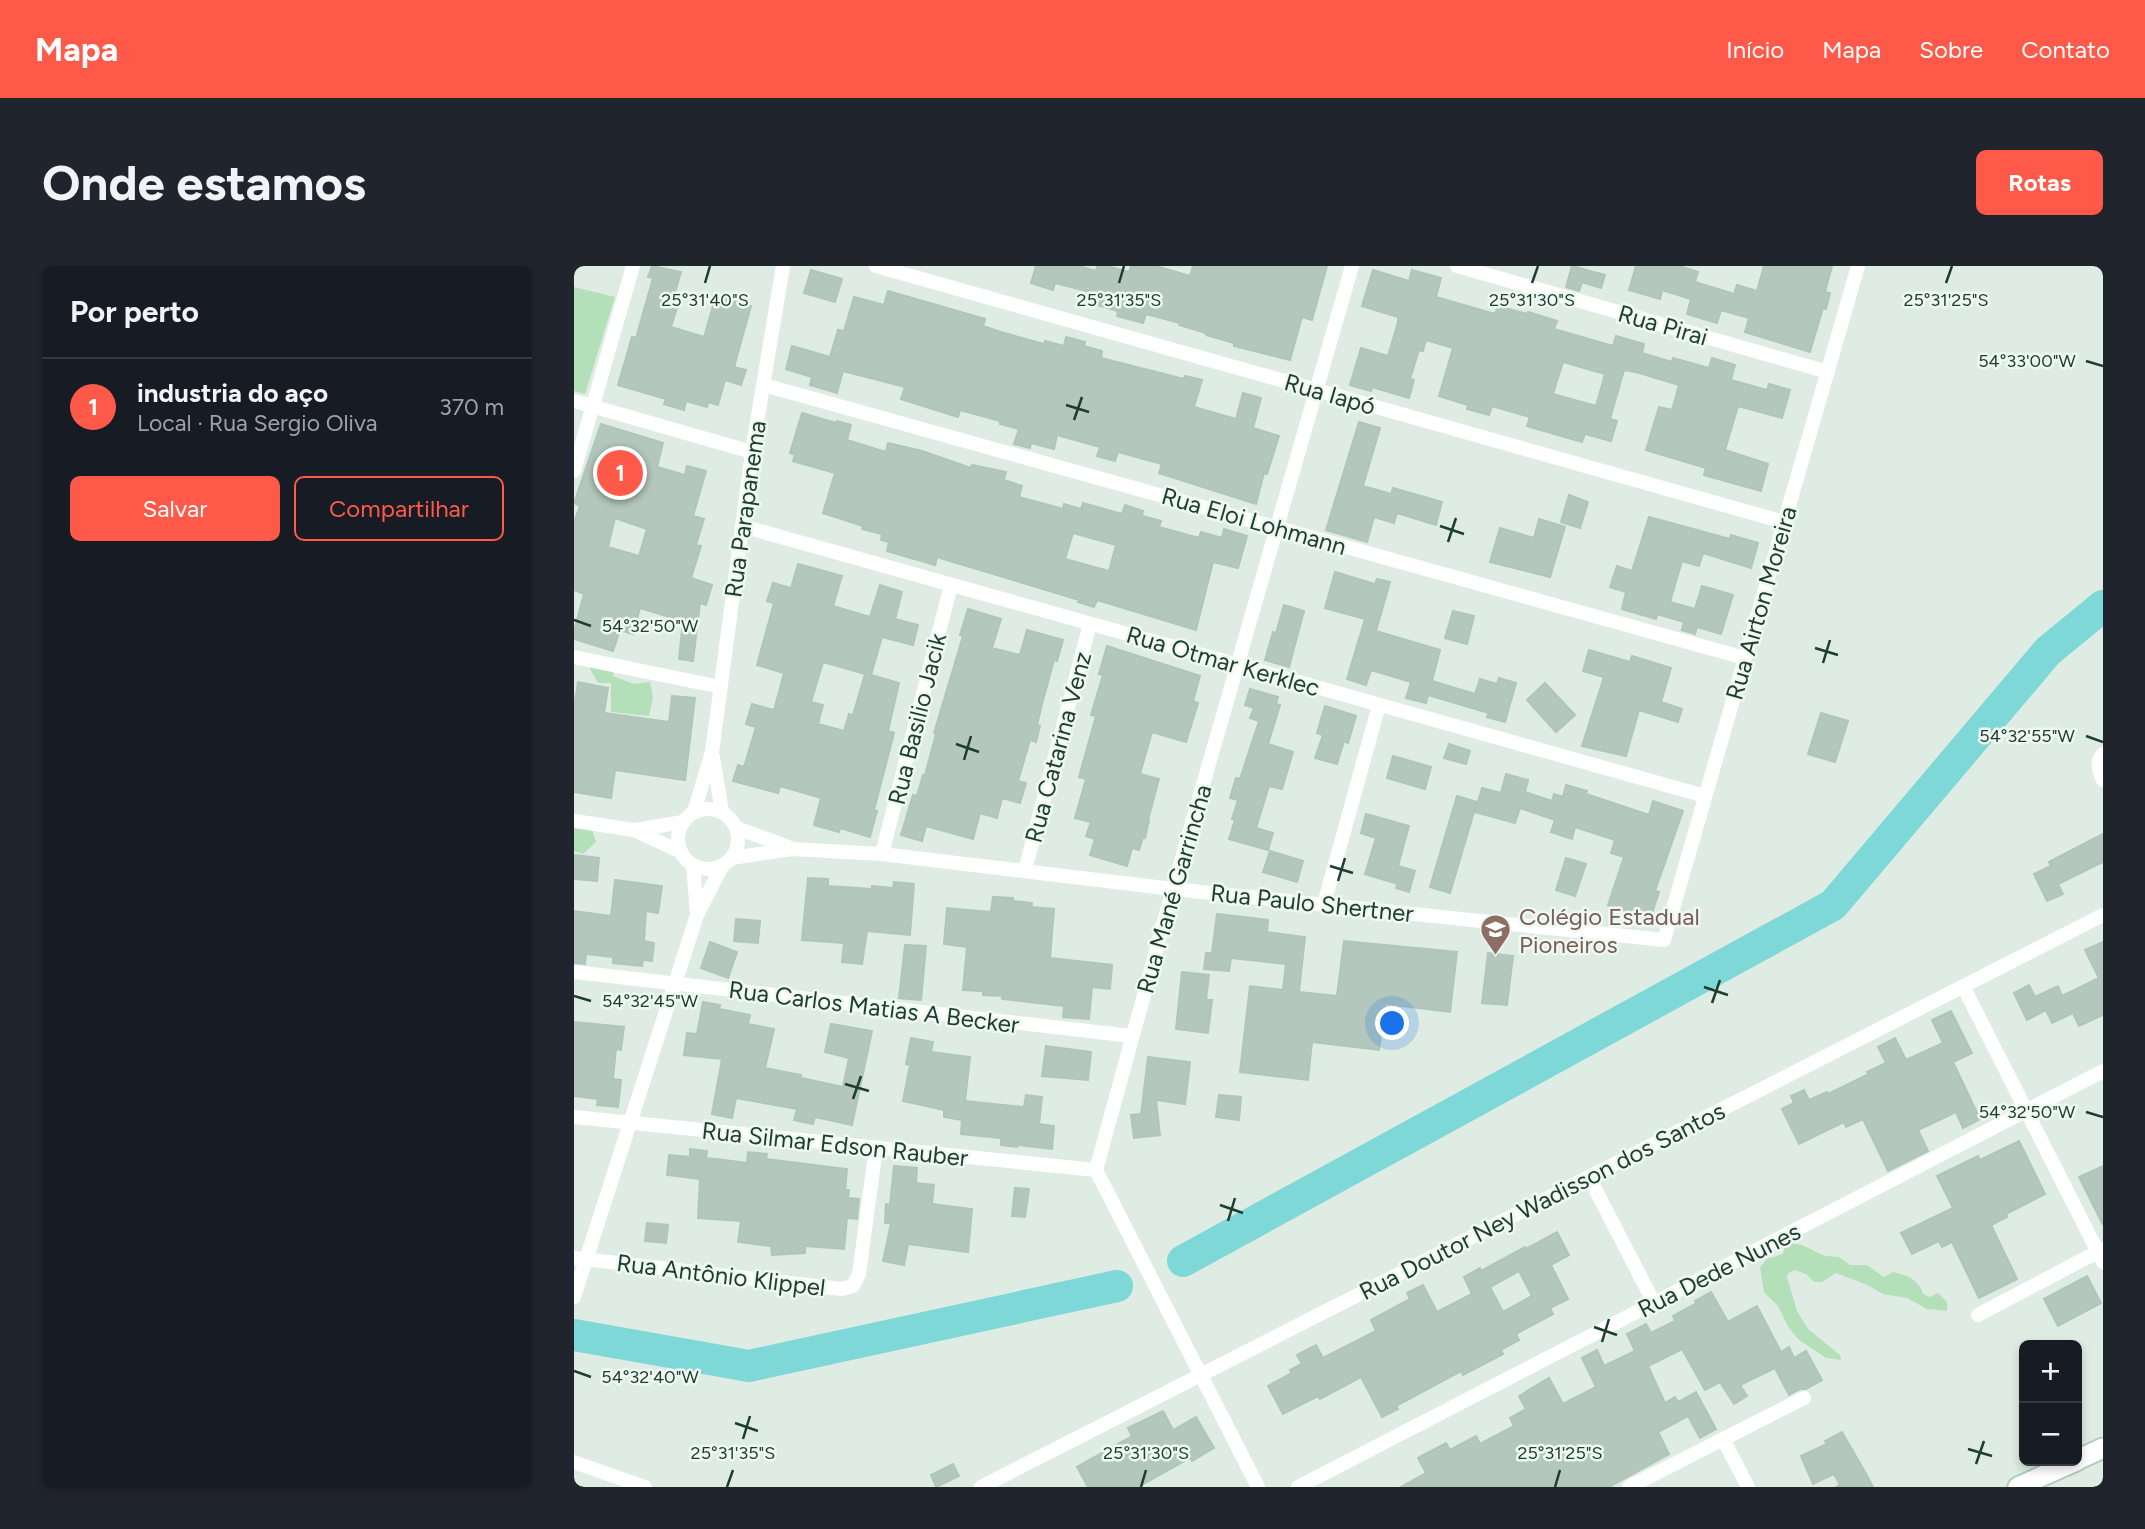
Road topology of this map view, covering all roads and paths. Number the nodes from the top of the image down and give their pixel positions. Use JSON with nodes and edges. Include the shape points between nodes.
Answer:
{"nodes":[{"id":1,"x":633,"y":266,"type":"edge"},
{"id":2,"x":783,"y":266,"type":"edge"},
{"id":3,"x":876,"y":266,"type":"edge"},
{"id":4,"x":1352,"y":266,"type":"edge"},
{"id":5,"x":1457,"y":266,"type":"edge"},
{"id":6,"x":1858,"y":266,"type":"edge"},
{"id":7,"x":1828,"y":372,"type":"junction"},
{"id":8,"x":764,"y":385,"type":"junction"},
{"id":9,"x":1316,"y":390,"type":"junction"},
{"id":10,"x":574,"y":401,"type":"edge"},
{"id":11,"x":593,"y":407,"type":"junction"},
{"id":12,"x":752,"y":452,"type":"junction"},
{"id":13,"x":574,"y":471,"type":"edge"},
{"id":14,"x":1784,"y":522,"type":"junction"},
{"id":15,"x":742,"y":526,"type":"junction"},
{"id":16,"x":1277,"y":528,"type":"junction"},
{"id":17,"x":951,"y":585,"type":"junction"},
{"id":18,"x":1090,"y":624,"type":"junction"},
{"id":19,"x":574,"y":657,"type":"edge"},
{"id":20,"x":1745,"y":658,"type":"junction"},
{"id":21,"x":1237,"y":665,"type":"junction"},
{"id":22,"x":721,"y":687,"type":"junction"},
{"id":23,"x":1378,"y":705,"type":"junction"},
{"id":24,"x":712,"y":752,"type":"junction"},
{"id":25,"x":2103,"y":754,"type":"edge"},
{"id":26,"x":2103,"y":780,"type":"edge"},
{"id":27,"x":1705,"y":796,"type":"junction"},
{"id":28,"x":694,"y":812,"type":"junction"},
{"id":29,"x":722,"y":812,"type":"junction"},
{"id":30,"x":574,"y":821,"type":"edge"},
{"id":31,"x":683,"y":822,"type":"junction"},
{"id":32,"x":737,"y":828,"type":"junction"},
{"id":33,"x":634,"y":830,"type":"junction"},
{"id":34,"x":792,"y":849,"type":"junction"},
{"id":35,"x":681,"y":852,"type":"junction"},
{"id":36,"x":882,"y":854,"type":"junction"},
{"id":37,"x":727,"y":862,"type":"junction"},
{"id":38,"x":693,"y":865,"type":"junction"},
{"id":39,"x":1025,"y":870,"type":"junction"},
{"id":40,"x":1173,"y":889,"type":"junction"},
{"id":41,"x":1324,"y":904,"type":"junction"},
{"id":42,"x":697,"y":915,"type":"junction"},
{"id":43,"x":2103,"y":915,"type":"edge"},
{"id":44,"x":1664,"y":940,"type":"joint"},
{"id":45,"x":574,"y":972,"type":"edge"},
{"id":46,"x":675,"y":984,"type":"junction"},
{"id":47,"x":1963,"y":986,"type":"junction"},
{"id":48,"x":1132,"y":1036,"type":"junction"},
{"id":49,"x":2103,"y":1071,"type":"edge"},
{"id":50,"x":2026,"y":1111,"type":"junction"},
{"id":51,"x":574,"y":1117,"type":"edge"},
{"id":52,"x":630,"y":1123,"type":"junction"},
{"id":53,"x":876,"y":1148,"type":"junction"},
{"id":54,"x":1096,"y":1170,"type":"junction"},
{"id":55,"x":1589,"y":1177,"type":"junction"},
{"id":56,"x":2101,"y":1254,"type":"edge"},
{"id":57,"x":580,"y":1258,"type":"edge"},
{"id":58,"x":574,"y":1297,"type":"edge"},
{"id":59,"x":1654,"y":1303,"type":"junction"},
{"id":60,"x":1978,"y":1315,"type":"dead end"},
{"id":61,"x":1201,"y":1375,"type":"junction"},
{"id":62,"x":1804,"y":1398,"type":"dead end"},
{"id":63,"x":1723,"y":1438,"type":"junction"},
{"id":64,"x":2103,"y":1448,"type":"edge"},
{"id":65,"x":2082,"y":1457,"type":"edge"},
{"id":66,"x":574,"y":1462,"type":"edge"},
{"id":67,"x":2063,"y":1466,"type":"edge"},
{"id":68,"x":645,"y":1487,"type":"edge"},
{"id":69,"x":981,"y":1487,"type":"edge"},
{"id":70,"x":1258,"y":1487,"type":"edge"},
{"id":71,"x":1298,"y":1487,"type":"edge"},
{"id":72,"x":1629,"y":1487,"type":"edge"},
{"id":73,"x":1748,"y":1487,"type":"edge"},
{"id":74,"x":2018,"y":1487,"type":"edge"}],
"edges":[{"from":1,"to":11,"type":"street"},
{"from":2,"to":8,"type":"street","name":"Rua Parapanema"},
{"from":3,"to":9,"type":"street","name":"Rua Iapó"},
{"from":4,"to":9,"type":"street","name":"Rua Mané Garrincha"},
{"from":5,"to":7,"type":"street","name":"Rua Pirai"},
{"from":6,"to":7,"type":"street","name":"Rua Airton Moreira"},
{"from":7,"to":14,"type":"street","name":"Rua Airton Moreira"},
{"from":8,"to":12,"type":"street","name":"Rua Parapanema"},
{"from":8,"to":16,"type":"street","name":"Rua Eloi Lohmann"},
{"from":9,"to":14,"type":"street","name":"Rua Iapó"},
{"from":9,"to":16,"type":"street","name":"Rua Mané Garrincha"},
{"from":10,"to":11,"type":"street"},
{"from":11,"to":12,"type":"street"},
{"from":11,"to":13,"type":"street"},
{"from":12,"to":15,"type":"street","name":"Rua Parapanema"},
{"from":14,"to":20,"type":"street","name":"Rua Airton Moreira"},
{"from":15,"to":17,"type":"street","name":"Rua Otmar Kerklec"},
{"from":15,"to":22,"type":"street","name":"Rua Parapanema"},
{"from":16,"to":20,"type":"street","name":"Rua Eloi Lohmann"},
{"from":16,"to":21,"type":"street","name":"Rua Mané Garrincha"},
{"from":17,"to":18,"type":"street","name":"Rua Otmar Kerklec"},
{"from":17,"to":36,"type":"street","name":"Rua Basilio Jacik"},
{"from":18,"to":21,"type":"street","name":"Rua Otmar Kerklec"},
{"from":18,"to":39,"type":"street","name":"Rua Catarina Venz"},
{"from":19,"to":22,"type":"street"},
{"from":20,"to":27,"type":"street","name":"Rua Airton Moreira"},
{"from":21,"to":23,"type":"street","name":"Rua Otmar Kerklec"},
{"from":21,"to":40,"type":"street","name":"Rua Mané Garrincha"},
{"from":22,"to":24,"type":"street","name":"Rua Parapanema"},
{"from":23,"to":27,"type":"street","name":"Rua Otmar Kerklec"},
{"from":23,"to":41,"type":"street"},
{"from":24,"to":28,"type":"street","name":"Rua Parapanema"},
{"from":24,"to":29,"type":"street","name":"Rua Parapanema"},
{"from":25,"to":26,"type":"street","via":[[2099,772]]},
{"from":27,"to":44,"type":"street","name":"Rua Airton Moreira"},
{"from":28,"to":29,"type":"street","via":[[713,808]]},
{"from":28,"to":31,"type":"street"},
{"from":29,"to":32,"type":"street"},
{"from":30,"to":33,"type":"street"},
{"from":31,"to":33,"type":"street"},
{"from":31,"to":35,"type":"street","via":[[678,842]]},
{"from":32,"to":34,"type":"street","name":"Rua Paulo Shertner"},
{"from":32,"to":37,"type":"street","via":[[738,844]]},
{"from":33,"to":35,"type":"street"},
{"from":34,"to":36,"type":"street","name":"Rua Paulo Shertner"},
{"from":34,"to":37,"type":"street","name":"Rua Paulo Shertner"},
{"from":35,"to":38,"type":"street"},
{"from":36,"to":39,"type":"street","name":"Rua Paulo Shertner"},
{"from":37,"to":38,"type":"street","via":[[712,869]]},
{"from":37,"to":42,"type":"street"},
{"from":38,"to":42,"type":"street"},
{"from":39,"to":40,"type":"street","name":"Rua Paulo Shertner"},
{"from":40,"to":41,"type":"street","name":"Rua Paulo Shertner"},
{"from":40,"to":48,"type":"street","name":"Rua Mané Garrincha"},
{"from":41,"to":44,"type":"street","name":"Rua Paulo Shertner"},
{"from":42,"to":46,"type":"street"},
{"from":43,"to":47,"type":"street","name":"Rua Doutor Ney Wadisson dos Santos"},
{"from":45,"to":46,"type":"street","name":"Rua Carlos Matias A Becker"},
{"from":46,"to":48,"type":"street","name":"Rua Carlos Matias A Becker"},
{"from":46,"to":52,"type":"street"},
{"from":47,"to":50,"type":"street"},
{"from":47,"to":55,"type":"street","name":"Rua Doutor Ney Wadisson dos Santos"},
{"from":48,"to":54,"type":"street","name":"Rua Mané Garrincha"},
{"from":49,"to":50,"type":"street","name":"Rua Dede Nunes"},
{"from":50,"to":56,"type":"street"},
{"from":50,"to":59,"type":"street","name":"Rua Dede Nunes"},
{"from":51,"to":52,"type":"street","name":"Rua Silmar Edson Rauber"},
{"from":52,"to":53,"type":"street","name":"Rua Silmar Edson Rauber"},
{"from":52,"to":57,"type":"street"},
{"from":53,"to":54,"type":"street","name":"Rua Silmar Edson Rauber"},
{"from":53,"to":57,"type":"street","name":"Rua Antônio Klippel","via":[[859,1274],[853,1286],[842,1289]]},
{"from":54,"to":61,"type":"street"},
{"from":55,"to":59,"type":"street"},
{"from":55,"to":61,"type":"street","name":"Rua Doutor Ney Wadisson dos Santos"},
{"from":56,"to":60,"type":"street"},
{"from":57,"to":58,"type":"street"},
{"from":59,"to":71,"type":"street","name":"Rua Dede Nunes"},
{"from":61,"to":69,"type":"street","name":"Rua Doutor Ney Wadisson dos Santos"},
{"from":61,"to":70,"type":"street"},
{"from":62,"to":63,"type":"street"},
{"from":63,"to":72,"type":"street"},
{"from":63,"to":73,"type":"street"},
{"from":64,"to":65,"type":"main road"},
{"from":66,"to":68,"type":"street"},
{"from":67,"to":74,"type":"main road"}]}
